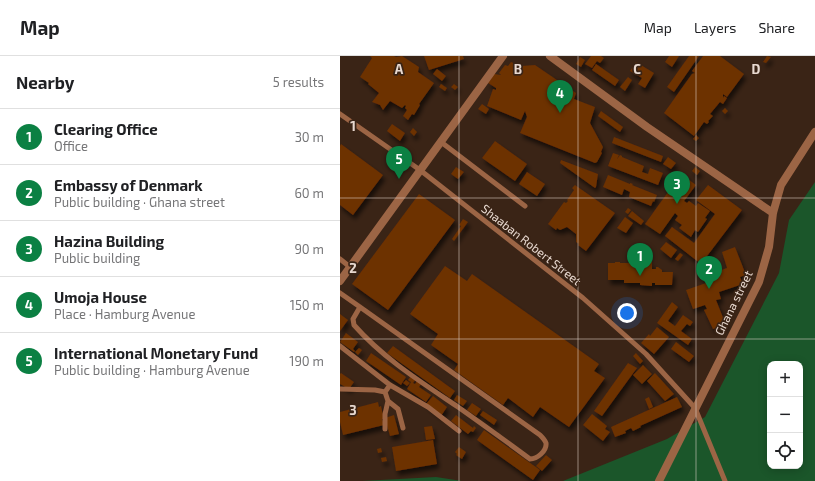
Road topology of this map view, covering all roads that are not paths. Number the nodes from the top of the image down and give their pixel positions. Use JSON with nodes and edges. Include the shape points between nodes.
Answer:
{"nodes":[{"id":1,"x":502,"y":56,"type":"edge"},
{"id":2,"x":550,"y":56,"type":"edge"},
{"id":3,"x":340,"y":114,"type":"edge"},
{"id":4,"x":815,"y":132,"type":"edge"},
{"id":5,"x":440,"y":142,"type":"junction"},
{"id":6,"x":420,"y":170,"type":"junction"},
{"id":7,"x":525,"y":206,"type":"dead end"},
{"id":8,"x":773,"y":212,"type":"junction"},
{"id":9,"x":340,"y":259,"type":"edge"},
{"id":10,"x":350,"y":267,"type":"junction"},
{"id":11,"x":340,"y":281,"type":"edge"},
{"id":12,"x":340,"y":293,"type":"edge"},
{"id":13,"x":360,"y":307,"type":"junction"},
{"id":14,"x":340,"y":346,"type":"edge"},
{"id":15,"x":390,"y":385,"type":"junction"},
{"id":16,"x":340,"y":389,"type":"edge"},
{"id":17,"x":385,"y":392,"type":"junction"},
{"id":18,"x":388,"y":401,"type":"junction"},
{"id":19,"x":695,"y":408,"type":"junction"},
{"id":20,"x":403,"y":428,"type":"dead end"},
{"id":21,"x":385,"y":429,"type":"dead end"},
{"id":22,"x":459,"y":431,"type":"dead end"},
{"id":23,"x":659,"y":481,"type":"edge"},
{"id":24,"x":725,"y":481,"type":"edge"}],
"edges":[{"from":1,"to":5,"type":"street"},
{"from":2,"to":8,"type":"street","via":[[647,127]]},
{"from":3,"to":6,"type":"lane","name":"Shaaban Robert Street"},
{"from":4,"to":8,"type":"street","name":"Ghana street","via":[[781,185]]},
{"from":5,"to":6,"type":"street"},
{"from":5,"to":7,"type":"lane"},
{"from":6,"to":10,"type":"street"},
{"from":6,"to":19,"type":"lane","name":"Shaaban Robert Street","via":[[583,298],[646,354]]},
{"from":8,"to":19,"type":"street","name":"Ghana street","via":[[769,248],[759,282]]},
{"from":9,"to":10,"type":"lane"},
{"from":10,"to":11,"type":"street"},
{"from":12,"to":13,"type":"lane"},
{"from":13,"to":13,"type":"lane","via":[[353,319],[354,325],[388,358],[530,459],[538,457],[543,451],[546,445],[540,435]]},
{"from":14,"to":15,"type":"lane"},
{"from":15,"to":17,"type":"lane"},
{"from":15,"to":22,"type":"lane","via":[[428,407]]},
{"from":16,"to":17,"type":"lane"},
{"from":17,"to":18,"type":"lane"},
{"from":18,"to":20,"type":"lane","via":[[398,409]]},
{"from":18,"to":21,"type":"lane"},
{"from":19,"to":23,"type":"street","name":"Ghana street"},
{"from":19,"to":24,"type":"lane","name":"Shaaban Robert Street"}]}
